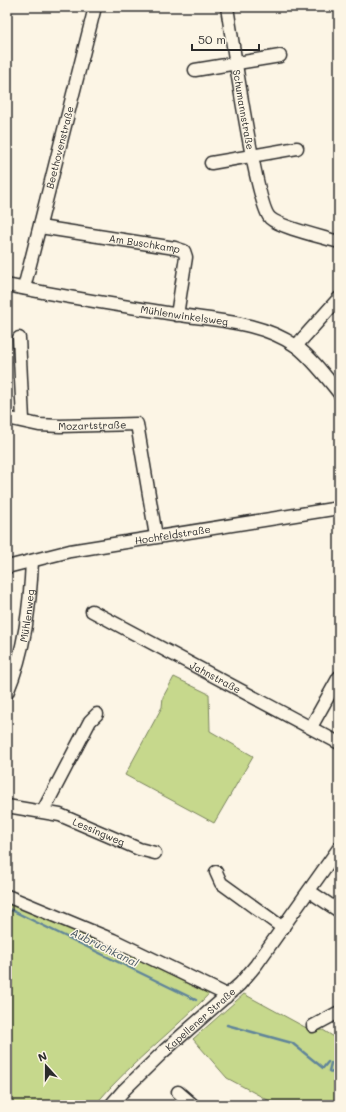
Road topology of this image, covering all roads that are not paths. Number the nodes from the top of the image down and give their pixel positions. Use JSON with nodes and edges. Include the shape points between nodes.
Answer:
{"nodes":[{"id":1,"x":95,"y":7,"type":"edge"},
{"id":2,"x":227,"y":7,"type":"edge"},
{"id":3,"x":280,"y":56,"type":"dead end"},
{"id":4,"x":236,"y":63,"type":"junction"},
{"id":5,"x":194,"y":70,"type":"dead end"},
{"id":6,"x":297,"y":148,"type":"dead end"},
{"id":7,"x":253,"y":156,"type":"junction"},
{"id":8,"x":211,"y":163,"type":"dead end"},
{"id":9,"x":40,"y":227,"type":"junction"},
{"id":10,"x":339,"y":242,"type":"edge"},
{"id":11,"x":7,"y":285,"type":"edge"},
{"id":12,"x":24,"y":288,"type":"junction"},
{"id":13,"x":339,"y":298,"type":"edge"},
{"id":14,"x":177,"y":315,"type":"junction"},
{"id":15,"x":19,"y":338,"type":"dead end"},
{"id":16,"x":296,"y":346,"type":"junction"},
{"id":17,"x":339,"y":393,"type":"edge"},
{"id":18,"x":7,"y":418,"type":"edge"},
{"id":19,"x":23,"y":420,"type":"junction"},
{"id":20,"x":339,"y":508,"type":"edge"},
{"id":21,"x":156,"y":536,"type":"junction"},
{"id":22,"x":32,"y":561,"type":"junction"},
{"id":23,"x":7,"y":567,"type":"edge"},
{"id":24,"x":92,"y":611,"type":"dead end"},
{"id":25,"x":339,"y":677,"type":"edge"},
{"id":26,"x":7,"y":693,"type":"edge"},
{"id":27,"x":97,"y":714,"type":"dead end"},
{"id":28,"x":311,"y":727,"type":"junction"},
{"id":29,"x":339,"y":743,"type":"edge"},
{"id":30,"x":7,"y":806,"type":"edge"},
{"id":31,"x":43,"y":811,"type":"junction"},
{"id":32,"x":339,"y":848,"type":"edge"},
{"id":33,"x":155,"y":853,"type":"dead end"},
{"id":34,"x":216,"y":872,"type":"dead end"},
{"id":35,"x":309,"y":891,"type":"junction"},
{"id":36,"x":7,"y":896,"type":"edge"},
{"id":37,"x":339,"y":911,"type":"edge"},
{"id":38,"x":283,"y":928,"type":"junction"},
{"id":39,"x":226,"y":997,"type":"junction"},
{"id":40,"x":339,"y":1012,"type":"edge"},
{"id":41,"x":313,"y":1026,"type":"dead end"},
{"id":42,"x":178,"y":1092,"type":"dead end"},
{"id":43,"x":112,"y":1105,"type":"edge"},
{"id":44,"x":193,"y":1105,"type":"edge"}],
"edges":[{"from":1,"to":9,"type":"street","name":"Beethovenstraße"},
{"from":2,"to":4,"type":"street","name":"Schumannstraße"},
{"from":3,"to":4,"type":"street","name":"Schumannstraße"},
{"from":4,"to":5,"type":"street","name":"Schumannstraße"},
{"from":4,"to":7,"type":"street","name":"Schumannstraße"},
{"from":6,"to":7,"type":"street","name":"Schumannstraße"},
{"from":7,"to":8,"type":"street","name":"Schumannstraße"},
{"from":7,"to":10,"type":"street","name":"Schumannstraße","via":[[265,212],[270,218],[276,223]]},
{"from":9,"to":12,"type":"street","name":"Beethovenstraße"},
{"from":9,"to":14,"type":"street","name":"Am Buschkamp","via":[[184,251],[186,257]]},
{"from":11,"to":12,"type":"street","name":"Mühlenwinkelsweg"},
{"from":12,"to":14,"type":"street","name":"Mühlenwinkelsweg"},
{"from":13,"to":16,"type":"street"},
{"from":14,"to":16,"type":"street","name":"Mühlenwinkelsweg","via":[[238,323],[269,332]]},
{"from":15,"to":19,"type":"street"},
{"from":16,"to":17,"type":"street","name":"Mühlenwinkelsweg","via":[[314,362]]},
{"from":18,"to":19,"type":"street","name":"Mozartstraße"},
{"from":19,"to":21,"type":"street","name":"Mozartstraße","via":[[39,425],[60,426],[137,424]]},
{"from":20,"to":21,"type":"street","name":"Hochfeldstraße"},
{"from":21,"to":22,"type":"street","name":"Hochfeldstraße","via":[[70,551]]},
{"from":22,"to":23,"type":"street","name":"Hochfeldstraße"},
{"from":22,"to":26,"type":"street","name":"Mühlenweg","via":[[26,633],[19,662]]},
{"from":24,"to":28,"type":"street","name":"Jahnstraße"},
{"from":25,"to":28,"type":"street"},
{"from":27,"to":31,"type":"street","via":[[90,721]]},
{"from":28,"to":29,"type":"street","name":"Jahnstraße"},
{"from":30,"to":31,"type":"street","name":"Lessingweg"},
{"from":31,"to":33,"type":"street","name":"Lessingweg","via":[[60,815],[139,849]]},
{"from":32,"to":35,"type":"street","name":"Kapellener Straße"},
{"from":34,"to":38,"type":"street","via":[[221,883]]},
{"from":35,"to":37,"type":"street"},
{"from":35,"to":38,"type":"street","name":"Kapellener Straße"},
{"from":36,"to":39,"type":"street","via":[[113,940],[221,992]]},
{"from":38,"to":39,"type":"street","name":"Kapellener Straße","via":[[240,984]]},
{"from":39,"to":43,"type":"street","name":"Kapellener Straße","via":[[164,1051]]},
{"from":40,"to":41,"type":"street"},
{"from":42,"to":44,"type":"street"}]}
